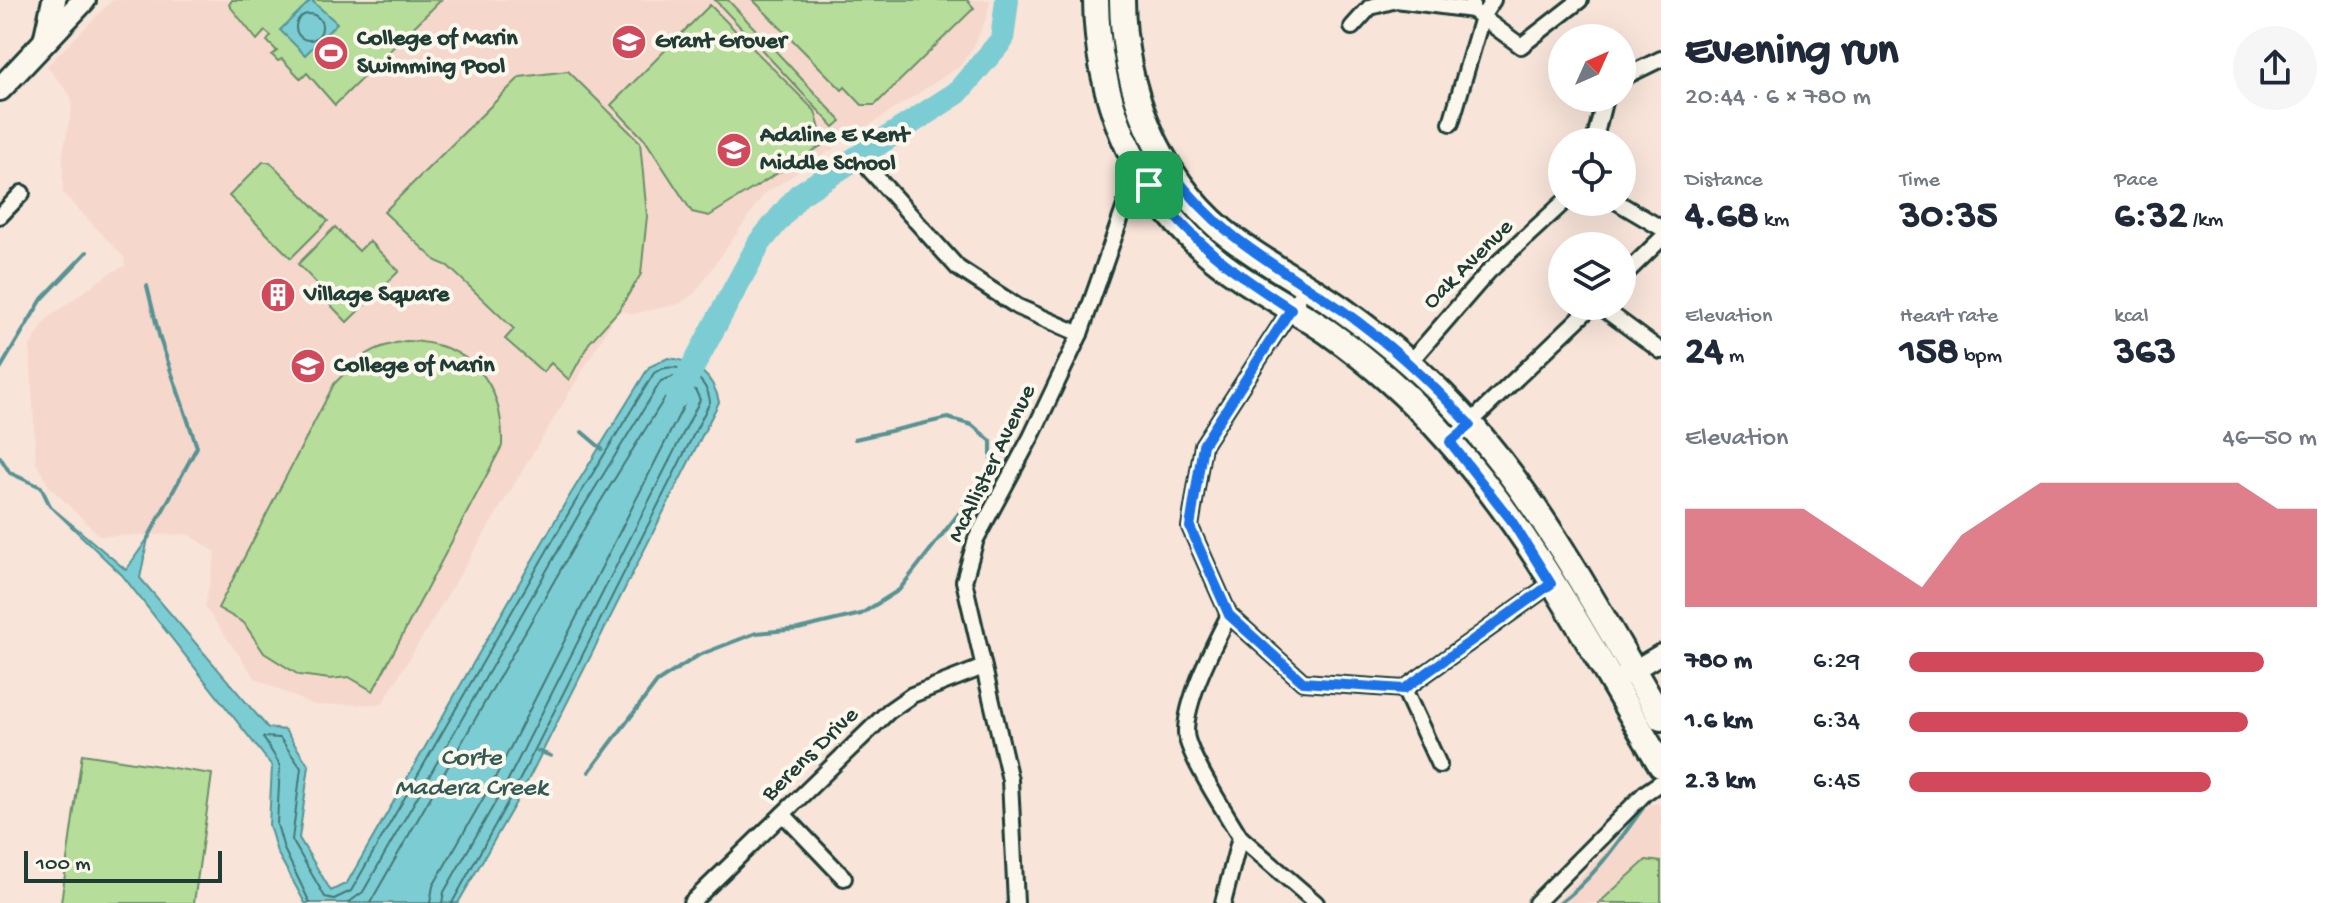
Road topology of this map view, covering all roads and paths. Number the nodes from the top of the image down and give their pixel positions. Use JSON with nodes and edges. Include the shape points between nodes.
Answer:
{"nodes":[{"id":1,"x":54,"y":0,"type":"edge"},
{"id":2,"x":84,"y":0,"type":"edge"},
{"id":3,"x":1096,"y":0,"type":"edge"},
{"id":4,"x":1122,"y":0,"type":"edge"},
{"id":5,"x":1493,"y":0,"type":"edge"},
{"id":6,"x":1580,"y":0,"type":"edge"},
{"id":7,"x":1475,"y":9,"type":"edge"},
{"id":8,"x":1352,"y":27,"type":"dead end"},
{"id":9,"x":45,"y":41,"type":"junction"},
{"id":10,"x":1661,"y":59,"type":"edge"},
{"id":11,"x":1636,"y":71,"type":"edge"},
{"id":12,"x":0,"y":89,"type":"edge"},
{"id":13,"x":1451,"y":123,"type":"dead end"},
{"id":14,"x":870,"y":170,"type":"dead end"},
{"id":15,"x":1171,"y":171,"type":"junction"},
{"id":16,"x":1149,"y":185,"type":"junction"},
{"id":17,"x":22,"y":193,"type":"dead end"},
{"id":18,"x":1636,"y":213,"type":"edge"},
{"id":19,"x":0,"y":216,"type":"edge"},
{"id":20,"x":1549,"y":216,"type":"edge"},
{"id":21,"x":1661,"y":228,"type":"edge"},
{"id":22,"x":1661,"y":239,"type":"edge"},
{"id":23,"x":1636,"y":263,"type":"edge"},
{"id":24,"x":1306,"y":286,"type":"junction"},
{"id":25,"x":1291,"y":309,"type":"junction"},
{"id":26,"x":1578,"y":320,"type":"edge"},
{"id":27,"x":1619,"y":320,"type":"edge"},
{"id":28,"x":1080,"y":334,"type":"junction"},
{"id":29,"x":1661,"y":351,"type":"edge"},
{"id":30,"x":1409,"y":363,"type":"junction"},
{"id":31,"x":1470,"y":425,"type":"junction"},
{"id":32,"x":1450,"y":442,"type":"junction"},
{"id":33,"x":1551,"y":584,"type":"junction"},
{"id":34,"x":1229,"y":615,"type":"junction"},
{"id":35,"x":1661,"y":654,"type":"edge"},
{"id":36,"x":981,"y":668,"type":"junction"},
{"id":37,"x":1633,"y":670,"type":"junction"},
{"id":38,"x":1611,"y":683,"type":"junction"},
{"id":39,"x":1404,"y":689,"type":"junction"},
{"id":40,"x":1661,"y":718,"type":"edge"},
{"id":41,"x":1439,"y":765,"type":"dead end"},
{"id":42,"x":1661,"y":765,"type":"edge"},
{"id":43,"x":1661,"y":782,"type":"edge"},
{"id":44,"x":783,"y":814,"type":"junction"},
{"id":45,"x":1240,"y":837,"type":"junction"},
{"id":46,"x":844,"y":878,"type":"dead end"},
{"id":47,"x":691,"y":903,"type":"edge"},
{"id":48,"x":1016,"y":903,"type":"edge"},
{"id":49,"x":1223,"y":903,"type":"edge"},
{"id":50,"x":1316,"y":903,"type":"edge"},
{"id":51,"x":1536,"y":903,"type":"edge"}],
"edges":[{"from":1,"to":9,"type":"main road"},
{"from":2,"to":9,"type":"main road"},
{"from":3,"to":16,"type":"main road","via":[[1105,88],[1120,132]]},
{"from":4,"to":15,"type":"main road","via":[[1130,81]]},
{"from":5,"to":7,"type":"street"},
{"from":6,"to":7,"type":"street","via":[[1521,46]]},
{"from":7,"to":8,"type":"street","via":[[1396,0],[1370,7]]},
{"from":7,"to":13,"type":"street"},
{"from":9,"to":12,"type":"main road"},
{"from":10,"to":11,"type":"street"},
{"from":14,"to":28,"type":"street","via":[[958,268],[1018,307]]},
{"from":15,"to":16,"type":"street","name":"McAllister Avenue"},
{"from":15,"to":24,"type":"main road","via":[[1222,230]]},
{"from":16,"to":25,"type":"main road","via":[[1203,249]]},
{"from":16,"to":28,"type":"street","name":"McAllister Avenue","via":[[1122,212]]},
{"from":17,"to":19,"type":"street"},
{"from":18,"to":21,"type":"street"},
{"from":20,"to":30,"type":"street","name":"Oak Avenue","via":[[1489,271]]},
{"from":22,"to":23,"type":"street"},
{"from":24,"to":25,"type":"street"},
{"from":24,"to":30,"type":"main road"},
{"from":25,"to":32,"type":"main road","via":[[1392,383]]},
{"from":25,"to":34,"type":"street","via":[[1203,445],[1190,527]]},
{"from":26,"to":31,"type":"street"},
{"from":27,"to":29,"type":"street"},
{"from":28,"to":36,"type":"street","name":"McAllister Avenue","via":[[976,539],[964,581]]},
{"from":30,"to":31,"type":"main road"},
{"from":31,"to":32,"type":"street"},
{"from":31,"to":37,"type":"main road","via":[[1532,505]]},
{"from":32,"to":33,"type":"main road","via":[[1511,520]]},
{"from":33,"to":38,"type":"main road"},
{"from":33,"to":39,"type":"street"},
{"from":34,"to":39,"type":"street","via":[[1303,682]]},
{"from":34,"to":45,"type":"street","via":[[1201,673],[1186,733]]},
{"from":35,"to":37,"type":"street"},
{"from":36,"to":44,"type":"street","name":"Berens Drive","via":[[912,695],[889,711]]},
{"from":36,"to":48,"type":"street","name":"McAllister Avenue","via":[[1010,780]]},
{"from":37,"to":38,"type":"street"},
{"from":37,"to":40,"type":"main road"},
{"from":38,"to":42,"type":"main road"},
{"from":39,"to":41,"type":"street"},
{"from":43,"to":51,"type":"street"},
{"from":44,"to":46,"type":"street"},
{"from":44,"to":47,"type":"street","name":"Berens Drive"},
{"from":45,"to":49,"type":"street"},
{"from":45,"to":50,"type":"street"}]}
